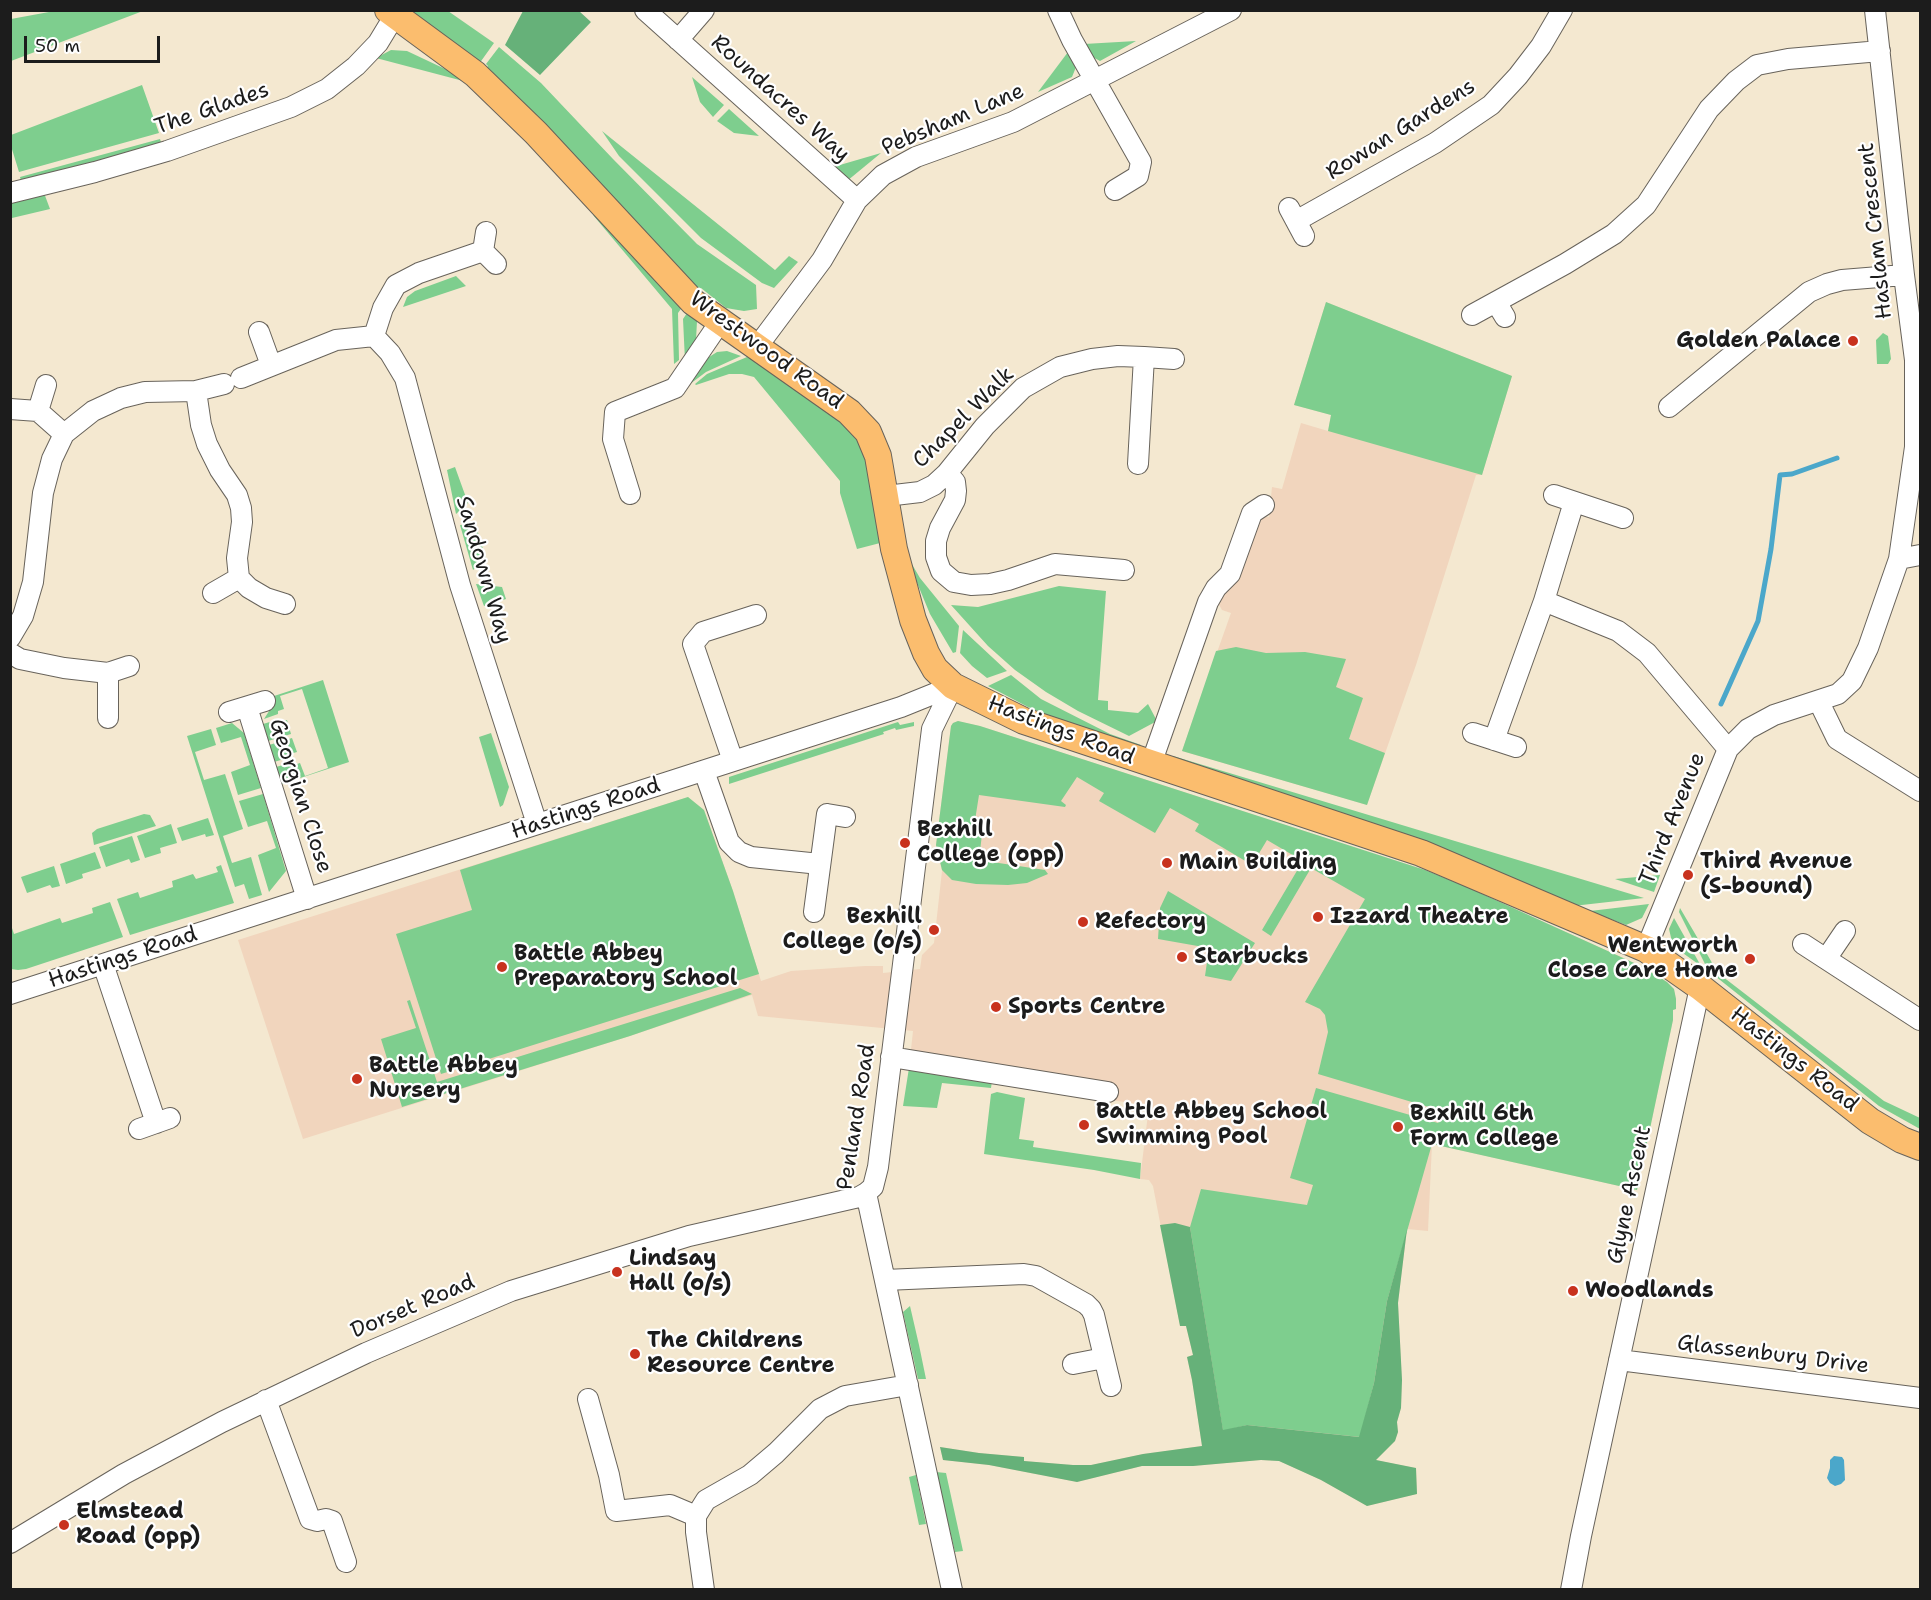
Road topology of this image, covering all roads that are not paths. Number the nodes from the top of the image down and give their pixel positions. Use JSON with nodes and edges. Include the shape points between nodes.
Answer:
{"nodes":[{"id":1,"x":645,"y":10,"type":"edge"},
{"id":2,"x":704,"y":10,"type":"edge"},
{"id":3,"x":1058,"y":10,"type":"edge"},
{"id":4,"x":1232,"y":10,"type":"edge"},
{"id":5,"x":1562,"y":10,"type":"edge"},
{"id":6,"x":1875,"y":10,"type":"edge"},
{"id":7,"x":392,"y":13,"type":"edge"},
{"id":8,"x":678,"y":40,"type":"junction"},
{"id":9,"x":1880,"y":51,"type":"junction"},
{"id":10,"x":1095,"y":81,"type":"junction"},
{"id":11,"x":1115,"y":190,"type":"dead end"},
{"id":12,"x":10,"y":193,"type":"edge"},
{"id":13,"x":857,"y":200,"type":"junction"},
{"id":14,"x":1297,"y":222,"type":"dead end"},
{"id":15,"x":488,"y":249,"type":"dead end"},
{"id":16,"x":1904,"y":275,"type":"junction"},
{"id":17,"x":1472,"y":315,"type":"dead end"},
{"id":18,"x":720,"y":322,"type":"junction"},
{"id":19,"x":260,"y":332,"type":"dead end"},
{"id":20,"x":374,"y":336,"type":"junction"},
{"id":21,"x":757,"y":347,"type":"junction"},
{"id":22,"x":1144,"y":357,"type":"junction"},
{"id":23,"x":1174,"y":359,"type":"dead end"},
{"id":24,"x":271,"y":365,"type":"junction"},
{"id":25,"x":46,"y":385,"type":"dead end"},
{"id":26,"x":196,"y":391,"type":"junction"},
{"id":27,"x":1674,"y":395,"type":"dead end"},
{"id":28,"x":10,"y":409,"type":"edge"},
{"id":29,"x":38,"y":411,"type":"junction"},
{"id":30,"x":64,"y":434,"type":"junction"},
{"id":31,"x":1918,"y":446,"type":"edge"},
{"id":32,"x":1138,"y":464,"type":"dead end"},
{"id":33,"x":947,"y":473,"type":"junction"},
{"id":34,"x":630,"y":494,"type":"dead end"},
{"id":35,"x":1554,"y":495,"type":"dead end"},
{"id":36,"x":886,"y":496,"type":"junction"},
{"id":37,"x":1575,"y":502,"type":"junction"},
{"id":38,"x":1264,"y":505,"type":"dead end"},
{"id":39,"x":1623,"y":518,"type":"dead end"},
{"id":40,"x":1920,"y":555,"type":"edge"},
{"id":41,"x":1899,"y":559,"type":"junction"},
{"id":42,"x":1124,"y":570,"type":"dead end"},
{"id":43,"x":239,"y":578,"type":"junction"},
{"id":44,"x":213,"y":593,"type":"dead end"},
{"id":45,"x":1544,"y":601,"type":"junction"},
{"id":46,"x":285,"y":604,"type":"dead end"},
{"id":47,"x":752,"y":622,"type":"dead end"},
{"id":48,"x":10,"y":638,"type":"edge"},
{"id":49,"x":10,"y":653,"type":"edge"},
{"id":50,"x":129,"y":666,"type":"dead end"},
{"id":51,"x":108,"y":673,"type":"junction"},
{"id":52,"x":953,"y":686,"type":"junction"},
{"id":53,"x":1819,"y":702,"type":"junction"},
{"id":54,"x":247,"y":707,"type":"dead end"},
{"id":55,"x":108,"y":718,"type":"dead end"},
{"id":56,"x":1473,"y":733,"type":"dead end"},
{"id":57,"x":1494,"y":740,"type":"junction"},
{"id":58,"x":1516,"y":747,"type":"dead end"},
{"id":59,"x":1728,"y":749,"type":"junction"},
{"id":60,"x":733,"y":761,"type":"junction"},
{"id":61,"x":1151,"y":764,"type":"junction"},
{"id":62,"x":704,"y":771,"type":"junction"},
{"id":63,"x":1920,"y":791,"type":"edge"},
{"id":64,"x":846,"y":817,"type":"dead end"},
{"id":65,"x":537,"y":824,"type":"junction"},
{"id":66,"x":820,"y":864,"type":"junction"},
{"id":67,"x":307,"y":899,"type":"junction"},
{"id":68,"x":814,"y":912,"type":"dead end"},
{"id":69,"x":1845,"y":931,"type":"dead end"},
{"id":70,"x":1803,"y":944,"type":"dead end"},
{"id":71,"x":1646,"y":949,"type":"junction"},
{"id":72,"x":1826,"y":959,"type":"junction"},
{"id":73,"x":103,"y":964,"type":"junction"},
{"id":74,"x":1700,"y":987,"type":"junction"},
{"id":75,"x":10,"y":994,"type":"edge"},
{"id":76,"x":1920,"y":1020,"type":"edge"},
{"id":77,"x":891,"y":1057,"type":"junction"},
{"id":78,"x":1108,"y":1092,"type":"dead end"},
{"id":79,"x":155,"y":1124,"type":"dead end"},
{"id":80,"x":1920,"y":1147,"type":"edge"},
{"id":81,"x":866,"y":1193,"type":"junction"},
{"id":82,"x":885,"y":1280,"type":"junction"},
{"id":83,"x":1104,"y":1358,"type":"junction"},
{"id":84,"x":1618,"y":1360,"type":"junction"},
{"id":85,"x":1072,"y":1364,"type":"dead end"},
{"id":86,"x":908,"y":1385,"type":"junction"},
{"id":87,"x":1111,"y":1386,"type":"dead end"},
{"id":88,"x":1920,"y":1398,"type":"edge"},
{"id":89,"x":588,"y":1399,"type":"dead end"},
{"id":90,"x":266,"y":1400,"type":"junction"},
{"id":91,"x":696,"y":1516,"type":"junction"},
{"id":92,"x":10,"y":1543,"type":"edge"},
{"id":93,"x":336,"y":1554,"type":"dead end"},
{"id":94,"x":704,"y":1590,"type":"edge"},
{"id":95,"x":952,"y":1590,"type":"edge"},
{"id":96,"x":1571,"y":1590,"type":"edge"}],
"edges":[{"from":1,"to":8,"type":"street","name":"Roundacres Way"},
{"from":2,"to":8,"type":"street"},
{"from":3,"to":10,"type":"street"},
{"from":4,"to":10,"type":"street","name":"Pebsham Lane"},
{"from":5,"to":14,"type":"street","name":"Rowan Gardens","via":[[1518,76],[1491,105],[1435,143]]},
{"from":6,"to":9,"type":"street","name":"Haslam Crescent"},
{"from":7,"to":12,"type":"street","name":"The Glades","via":[[378,43],[356,66],[327,89],[291,107],[166,151]]},
{"from":7,"to":18,"type":"main road","name":"Wrestwood Road","via":[[475,74],[693,302]]},
{"from":8,"to":13,"type":"street","name":"Roundacres Way"},
{"from":9,"to":16,"type":"street","name":"Haslam Crescent"},
{"from":9,"to":17,"type":"street","via":[[1757,65],[1709,110],[1646,205],[1614,234],[1500,309]]},
{"from":10,"to":11,"type":"street","via":[[1141,162],[1138,176]]},
{"from":10,"to":13,"type":"street","name":"Pebsham Lane","via":[[1013,122],[915,157],[883,175]]},
{"from":13,"to":21,"type":"street","name":"Pebsham Lane","via":[[822,260]]},
{"from":15,"to":20,"type":"street","via":[[418,273],[396,285]]},
{"from":16,"to":27,"type":"street","via":[[1842,280],[1809,292]]},
{"from":16,"to":31,"type":"street","name":"Haslam Crescent","via":[[1915,360]]},
{"from":18,"to":21,"type":"main road","name":"Wrestwood Road"},
{"from":18,"to":34,"type":"street","via":[[675,388],[615,412],[614,439]]},
{"from":19,"to":24,"type":"street"},
{"from":20,"to":24,"type":"street","via":[[336,340]]},
{"from":20,"to":65,"type":"street","name":"Sandown Way","via":[[405,378],[460,585]]},
{"from":21,"to":36,"type":"main road","name":"Wrestwood Road","via":[[849,412],[868,432],[878,456]]},
{"from":22,"to":23,"type":"street","name":"Chapel Walk"},
{"from":22,"to":32,"type":"street"},
{"from":22,"to":33,"type":"street","name":"Chapel Walk","via":[[1092,359],[1060,367],[1023,388]]},
{"from":24,"to":26,"type":"street"},
{"from":25,"to":29,"type":"street"},
{"from":26,"to":30,"type":"street","via":[[145,392],[120,398],[93,411]]},
{"from":26,"to":43,"type":"street","via":[[207,444],[241,508]]},
{"from":28,"to":29,"type":"street"},
{"from":29,"to":30,"type":"street"},
{"from":30,"to":48,"type":"street","via":[[43,493],[33,582],[23,615]]},
{"from":31,"to":41,"type":"street","name":"Haslam Crescent"},
{"from":33,"to":36,"type":"street","name":"Chapel Walk","via":[[920,492]]},
{"from":33,"to":42,"type":"street","via":[[955,482],[955,500],[940,528],[936,557],[940,571],[954,582],[990,584],[1055,564]]},
{"from":35,"to":37,"type":"street"},
{"from":36,"to":52,"type":"main road","name":"Wrestwood Road","via":[[894,549],[913,620],[935,669]]},
{"from":37,"to":39,"type":"street"},
{"from":37,"to":45,"type":"street"},
{"from":38,"to":61,"type":"street","via":[[1252,513],[1230,574],[1208,602]]},
{"from":40,"to":41,"type":"street"},
{"from":41,"to":53,"type":"street","name":"Third Avenue","via":[[1869,648],[1852,681],[1838,694]]},
{"from":43,"to":44,"type":"street"},
{"from":43,"to":46,"type":"street","via":[[266,598]]},
{"from":45,"to":57,"type":"street"},
{"from":45,"to":59,"type":"street","via":[[1618,631],[1647,654]]},
{"from":47,"to":60,"type":"street","via":[[704,632],[693,644]]},
{"from":49,"to":51,"type":"street","via":[[20,659],[64,668]]},
{"from":50,"to":51,"type":"street"},
{"from":51,"to":55,"type":"street"},
{"from":52,"to":60,"type":"street","name":"Hastings Road"},
{"from":52,"to":61,"type":"main road","name":"Hastings Road","via":[[1024,721]]},
{"from":52,"to":77,"type":"street","name":"Penland Road","via":[[932,729]]},
{"from":53,"to":59,"type":"street","name":"Third Avenue","via":[[1748,729]]},
{"from":53,"to":63,"type":"street","via":[[1837,739]]},
{"from":54,"to":67,"type":"street","name":"Georgian Close"},
{"from":56,"to":57,"type":"street"},
{"from":57,"to":58,"type":"street"},
{"from":59,"to":71,"type":"street","name":"Third Avenue"},
{"from":60,"to":62,"type":"street","name":"Hastings Road"},
{"from":61,"to":71,"type":"main road","name":"Hastings Road","via":[[1421,854]]},
{"from":62,"to":65,"type":"street","name":"Hastings Road"},
{"from":62,"to":66,"type":"street","via":[[729,842],[738,852]]},
{"from":64,"to":66,"type":"street","via":[[827,814]]},
{"from":65,"to":67,"type":"street","name":"Hastings Road"},
{"from":66,"to":68,"type":"street"},
{"from":67,"to":73,"type":"street","name":"Hastings Road"},
{"from":69,"to":72,"type":"street"},
{"from":70,"to":72,"type":"street"},
{"from":71,"to":74,"type":"main road","name":"Hastings Road"},
{"from":72,"to":76,"type":"street"},
{"from":73,"to":75,"type":"street","name":"Hastings Road"},
{"from":73,"to":79,"type":"street"},
{"from":74,"to":80,"type":"main road","name":"Hastings Road","via":[[1870,1121]]},
{"from":74,"to":84,"type":"street","name":"Glyne Ascent"},
{"from":77,"to":78,"type":"street"},
{"from":77,"to":81,"type":"street","name":"Penland Road","via":[[878,1167],[873,1186]]},
{"from":81,"to":82,"type":"street","name":"Penland Road"},
{"from":81,"to":90,"type":"street","name":"Dorset Road","via":[[689,1236],[511,1291]]},
{"from":82,"to":83,"type":"street","via":[[1036,1276],[1091,1309]]},
{"from":82,"to":86,"type":"street","name":"Penland Road"},
{"from":83,"to":85,"type":"street"},
{"from":83,"to":87,"type":"street"},
{"from":84,"to":88,"type":"street","name":"Glassenbury Drive"},
{"from":84,"to":96,"type":"street","name":"Glyne Ascent"},
{"from":86,"to":91,"type":"street","via":[[845,1396],[820,1409],[750,1475],[706,1500]]},
{"from":86,"to":95,"type":"street","name":"Penland Road"},
{"from":89,"to":91,"type":"street","via":[[616,1511],[670,1505]]},
{"from":90,"to":92,"type":"street","name":"Dorset Road","via":[[124,1474]]},
{"from":90,"to":93,"type":"street","via":[[310,1519],[332,1521]]},
{"from":91,"to":94,"type":"street"}]}
